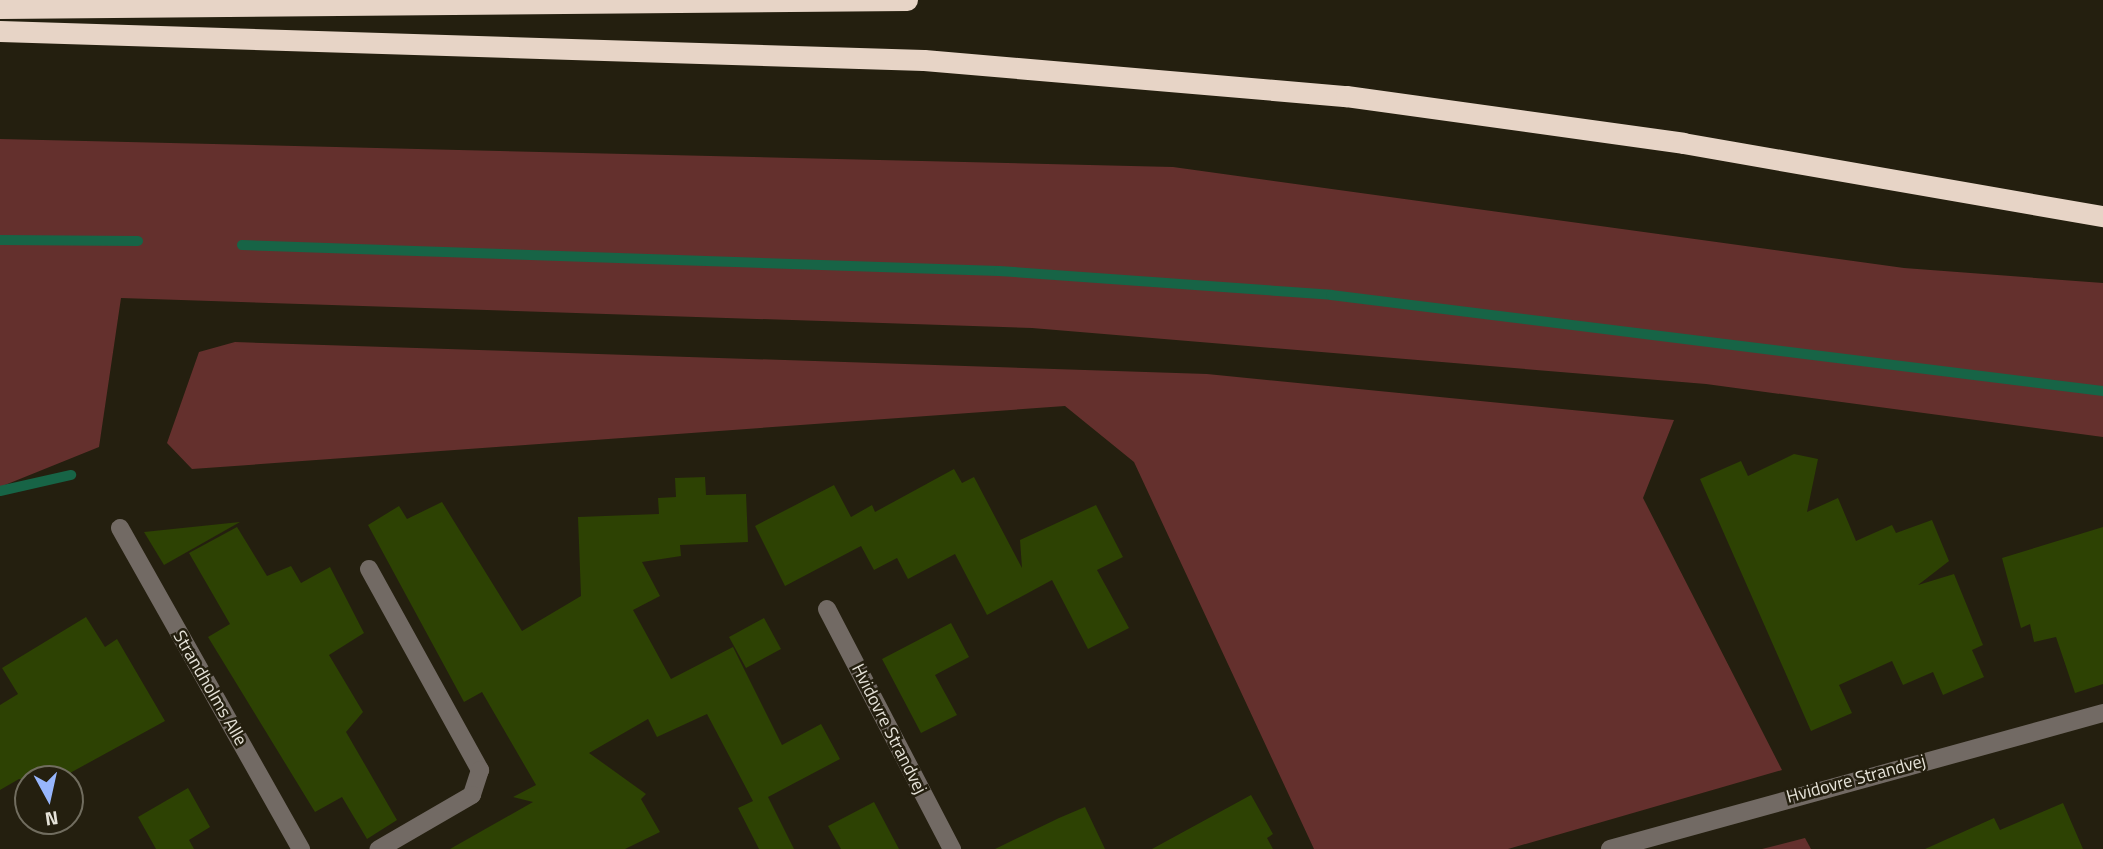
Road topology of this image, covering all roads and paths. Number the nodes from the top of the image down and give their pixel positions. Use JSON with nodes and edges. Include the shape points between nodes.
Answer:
{"nodes":[{"id":1,"x":907,"y":0,"type":"edge"},
{"id":2,"x":0,"y":8,"type":"edge"},
{"id":3,"x":0,"y":31,"type":"edge"},
{"id":4,"x":2103,"y":216,"type":"edge"},
{"id":5,"x":120,"y":528,"type":"dead end"},
{"id":6,"x":369,"y":569,"type":"dead end"},
{"id":7,"x":827,"y":608,"type":"dead end"},
{"id":8,"x":2103,"y":713,"type":"edge"},
{"id":9,"x":301,"y":849,"type":"edge"},
{"id":10,"x":379,"y":849,"type":"edge"},
{"id":11,"x":951,"y":849,"type":"edge"},
{"id":12,"x":1610,"y":849,"type":"edge"}],
"edges":[{"from":1,"to":2,"type":"highway"},
{"from":3,"to":4,"type":"highway","via":[[144,41],[924,60],[1346,96],[1683,143]]},
{"from":5,"to":9,"type":"street","name":"Strandholms Alle"},
{"from":6,"to":10,"type":"street","via":[[480,771],[472,795]]},
{"from":7,"to":11,"type":"street","name":"Hvidovre Strandvej"},
{"from":8,"to":12,"type":"street","name":"Hvidovre Strandvej"}]}
